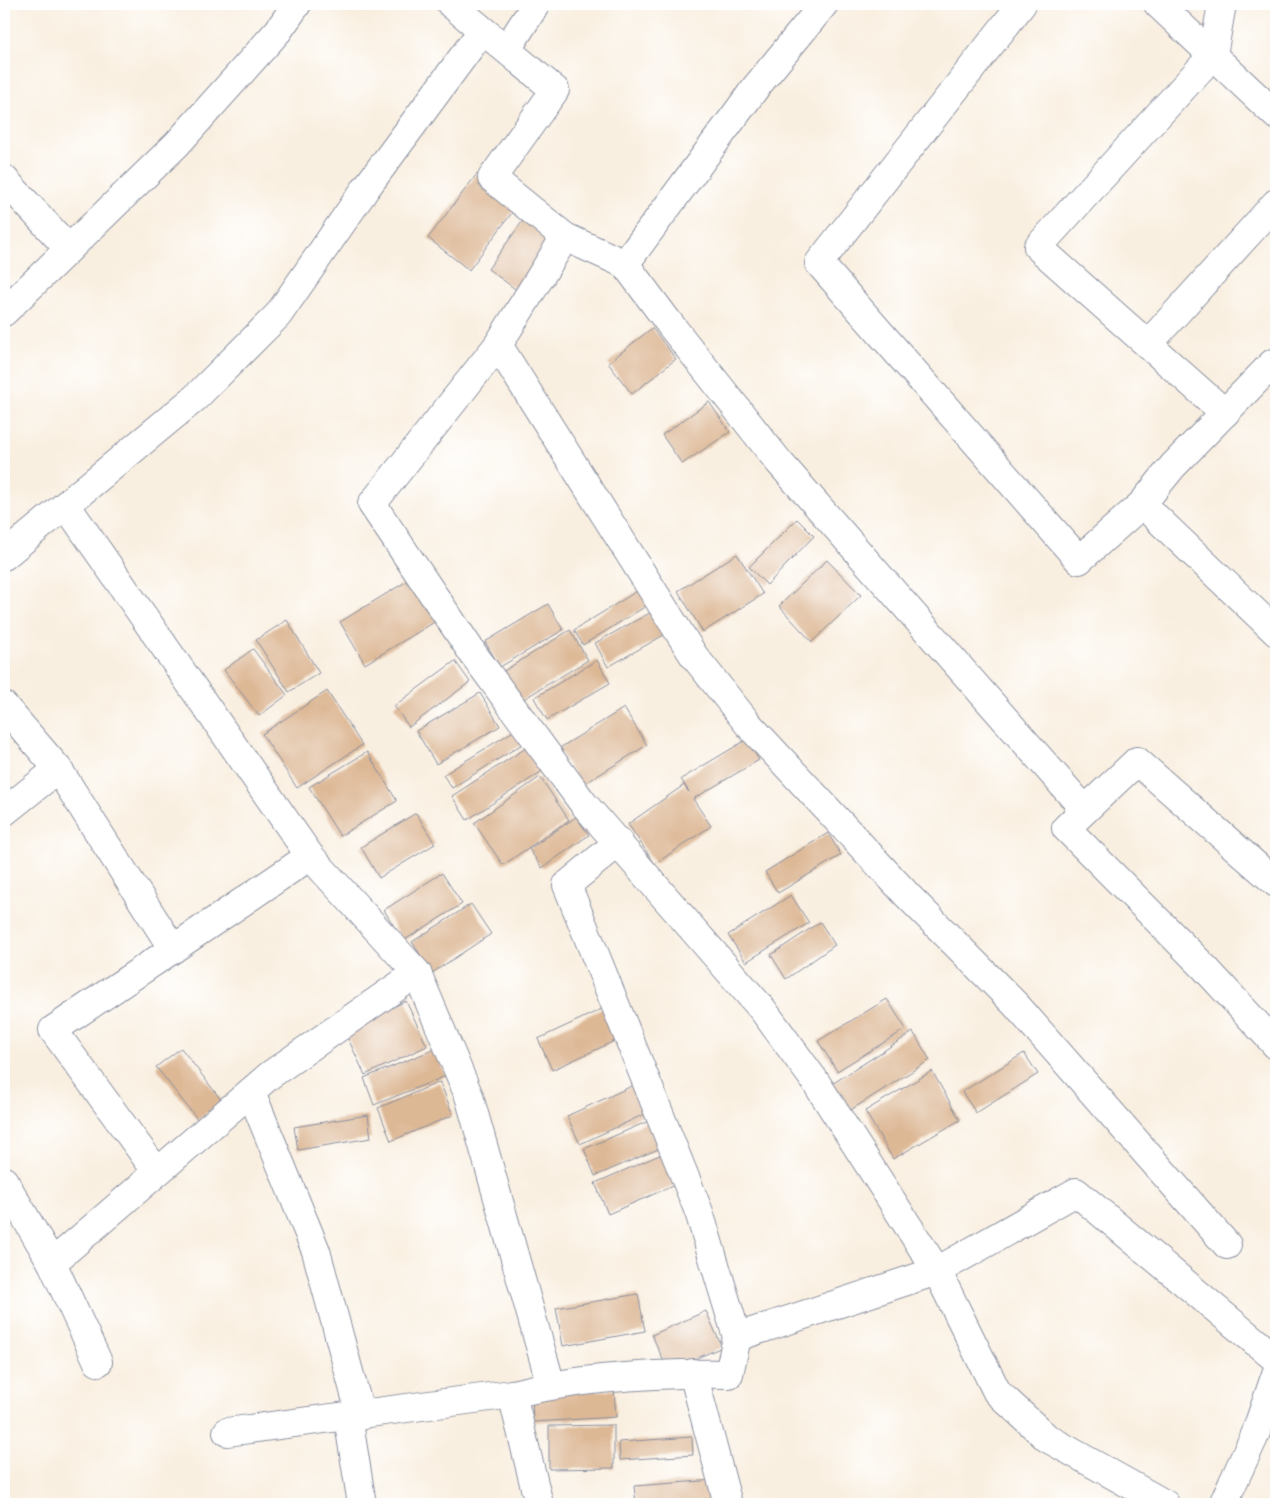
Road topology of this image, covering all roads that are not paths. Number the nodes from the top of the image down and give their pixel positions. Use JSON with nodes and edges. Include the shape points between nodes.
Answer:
{"nodes":[{"id":1,"x":297,"y":4,"type":"edge"},
{"id":2,"x":451,"y":4,"type":"edge"},
{"id":3,"x":536,"y":4,"type":"edge"},
{"id":4,"x":824,"y":4,"type":"edge"},
{"id":5,"x":1022,"y":4,"type":"edge"},
{"id":6,"x":1158,"y":4,"type":"edge"},
{"id":7,"x":1222,"y":4,"type":"edge"},
{"id":8,"x":482,"y":31,"type":"junction"},
{"id":9,"x":507,"y":49,"type":"junction"},
{"id":10,"x":1213,"y":55,"type":"junction"},
{"id":11,"x":1276,"y":115,"type":"edge"},
{"id":12,"x":4,"y":179,"type":"edge"},
{"id":13,"x":1276,"y":203,"type":"edge"},
{"id":14,"x":565,"y":237,"type":"junction"},
{"id":15,"x":69,"y":249,"type":"junction"},
{"id":16,"x":625,"y":264,"type":"junction"},
{"id":17,"x":4,"y":312,"type":"edge"},
{"id":18,"x":1149,"y":343,"type":"junction"},
{"id":19,"x":498,"y":345,"type":"junction"},
{"id":20,"x":1273,"y":363,"type":"dead end"},
{"id":21,"x":1225,"y":412,"type":"junction"},
{"id":22,"x":1142,"y":504,"type":"junction"},
{"id":23,"x":66,"y":505,"type":"junction"},
{"id":24,"x":4,"y":556,"type":"edge"},
{"id":25,"x":1276,"y":632,"type":"edge"},
{"id":26,"x":4,"y":706,"type":"edge"},
{"id":27,"x":58,"y":769,"type":"junction"},
{"id":28,"x":1085,"y":810,"type":"junction"},
{"id":29,"x":4,"y":812,"type":"edge"},
{"id":30,"x":619,"y":842,"type":"junction"},
{"id":31,"x":310,"y":856,"type":"junction"},
{"id":32,"x":1276,"y":883,"type":"edge"},
{"id":33,"x":173,"y":949,"type":"junction"},
{"id":34,"x":417,"y":973,"type":"junction"},
{"id":35,"x":1276,"y":1045,"type":"edge"},
{"id":36,"x":250,"y":1092,"type":"junction"},
{"id":37,"x":157,"y":1172,"type":"junction"},
{"id":38,"x":4,"y":1181,"type":"edge"},
{"id":39,"x":1227,"y":1245,"type":"dead end"},
{"id":40,"x":52,"y":1263,"type":"junction"},
{"id":41,"x":937,"y":1271,"type":"junction"},
{"id":42,"x":737,"y":1337,"type":"junction"},
{"id":43,"x":1276,"y":1360,"type":"edge"},
{"id":44,"x":98,"y":1362,"type":"dead end"},
{"id":45,"x":693,"y":1373,"type":"junction"},
{"id":46,"x":1275,"y":1383,"type":"edge"},
{"id":47,"x":551,"y":1385,"type":"junction"},
{"id":48,"x":512,"y":1394,"type":"junction"},
{"id":49,"x":355,"y":1417,"type":"junction"},
{"id":50,"x":227,"y":1432,"type":"dead end"},
{"id":51,"x":362,"y":1504,"type":"edge"},
{"id":52,"x":539,"y":1504,"type":"edge"},
{"id":53,"x":728,"y":1504,"type":"edge"},
{"id":54,"x":1165,"y":1504,"type":"edge"},
{"id":55,"x":1223,"y":1504,"type":"edge"}],
"edges":[{"from":1,"to":15,"type":"street","via":[[278,31],[177,144]]},
{"from":2,"to":8,"type":"street"},
{"from":3,"to":9,"type":"street"},
{"from":4,"to":16,"type":"street","via":[[756,87]]},
{"from":5,"to":22,"type":"street","via":[[820,263],[1079,560]]},
{"from":6,"to":10,"type":"street"},
{"from":7,"to":10,"type":"street"},
{"from":8,"to":9,"type":"street"},
{"from":8,"to":23,"type":"street","via":[[366,188],[278,315],[194,398]]},
{"from":9,"to":14,"type":"street","via":[[555,90],[492,178]]},
{"from":10,"to":11,"type":"street"},
{"from":10,"to":18,"type":"street","via":[[1038,247]]},
{"from":12,"to":15,"type":"street"},
{"from":13,"to":18,"type":"street"},
{"from":14,"to":16,"type":"street"},
{"from":14,"to":19,"type":"street"},
{"from":15,"to":17,"type":"street"},
{"from":16,"to":28,"type":"street","via":[[779,462]]},
{"from":18,"to":21,"type":"street"},
{"from":19,"to":30,"type":"street","via":[[372,504],[474,655],[583,803]]},
{"from":19,"to":39,"type":"street","via":[[694,656],[749,725],[908,896],[1016,1006]]},
{"from":20,"to":21,"type":"street"},
{"from":21,"to":22,"type":"street"},
{"from":22,"to":25,"type":"street"},
{"from":23,"to":24,"type":"street"},
{"from":23,"to":31,"type":"street"},
{"from":26,"to":27,"type":"street"},
{"from":27,"to":29,"type":"street"},
{"from":27,"to":33,"type":"street"},
{"from":28,"to":32,"type":"street","via":[[1136,761]]},
{"from":28,"to":35,"type":"street","via":[[1066,828]]},
{"from":30,"to":41,"type":"street","via":[[763,1010],[815,1081]]},
{"from":30,"to":42,"type":"street","via":[[567,885],[699,1212]]},
{"from":31,"to":33,"type":"street"},
{"from":31,"to":34,"type":"street"},
{"from":33,"to":37,"type":"street","via":[[53,1030]]},
{"from":34,"to":36,"type":"street"},
{"from":34,"to":47,"type":"street","via":[[469,1096]]},
{"from":36,"to":37,"type":"street"},
{"from":36,"to":49,"type":"street","via":[[316,1251]]},
{"from":37,"to":40,"type":"street"},
{"from":38,"to":40,"type":"street"},
{"from":40,"to":44,"type":"street"},
{"from":41,"to":42,"type":"street"},
{"from":41,"to":43,"type":"street","via":[[1076,1192]]},
{"from":41,"to":54,"type":"street","via":[[997,1392],[1047,1438]]},
{"from":42,"to":45,"type":"street","via":[[729,1374]]},
{"from":45,"to":47,"type":"street"},
{"from":45,"to":53,"type":"street"},
{"from":46,"to":55,"type":"street"},
{"from":47,"to":48,"type":"street"},
{"from":48,"to":49,"type":"street"},
{"from":48,"to":52,"type":"street"},
{"from":49,"to":50,"type":"street"},
{"from":49,"to":51,"type":"street"}]}
